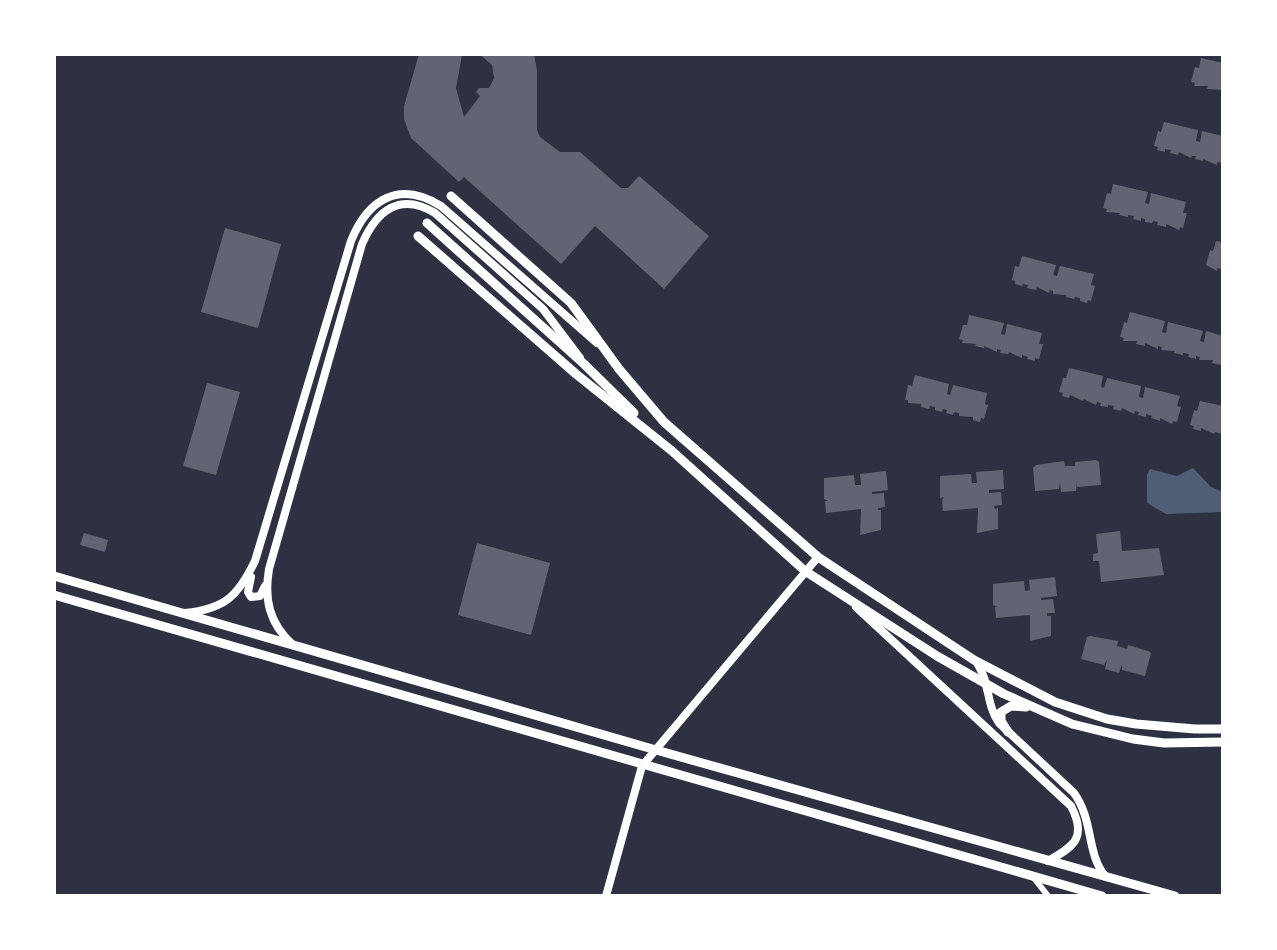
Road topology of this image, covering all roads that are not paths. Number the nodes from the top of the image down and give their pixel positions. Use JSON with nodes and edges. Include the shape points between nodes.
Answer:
{"nodes":[{"id":1,"x":451,"y":196,"type":"dead end"},
{"id":2,"x":427,"y":223,"type":"dead end"},
{"id":3,"x":418,"y":236,"type":"dead end"},
{"id":4,"x":607,"y":352,"type":"junction"},
{"id":5,"x":584,"y":364,"type":"junction"},
{"id":6,"x":672,"y":451,"type":"junction"},
{"id":7,"x":818,"y":557,"type":"junction"},
{"id":8,"x":255,"y":561,"type":"junction"},
{"id":9,"x":805,"y":571,"type":"junction"},
{"id":10,"x":54,"y":576,"type":"edge"},
{"id":11,"x":268,"y":578,"type":"junction"},
{"id":12,"x":54,"y":595,"type":"edge"},
{"id":13,"x":846,"y":598,"type":"junction"},
{"id":14,"x":182,"y":613,"type":"junction"},
{"id":15,"x":293,"y":644,"type":"junction"},
{"id":16,"x":974,"y":660,"type":"junction"},
{"id":17,"x":988,"y":685,"type":"junction"},
{"id":18,"x":1037,"y":710,"type":"junction"},
{"id":19,"x":1223,"y":729,"type":"edge"},
{"id":20,"x":1008,"y":732,"type":"junction"},
{"id":21,"x":1223,"y":742,"type":"edge"},
{"id":22,"x":656,"y":750,"type":"junction"},
{"id":23,"x":642,"y":766,"type":"junction"},
{"id":24,"x":1048,"y":861,"type":"junction"},
{"id":25,"x":1032,"y":875,"type":"junction"},
{"id":26,"x":1105,"y":877,"type":"junction"},
{"id":27,"x":606,"y":896,"type":"edge"},
{"id":28,"x":1048,"y":896,"type":"edge"},
{"id":29,"x":1102,"y":896,"type":"edge"},
{"id":30,"x":1175,"y":896,"type":"edge"}],
"edges":[{"from":1,"to":4,"type":"main road","via":[[562,294]]},
{"from":2,"to":5,"type":"main road"},
{"from":3,"to":6,"type":"main road"},
{"from":4,"to":7,"type":"main road","via":[[664,422]]},
{"from":4,"to":8,"type":"street","via":[[441,206],[413,195],[381,201],[366,214],[351,241]]},
{"from":5,"to":6,"type":"main road"},
{"from":5,"to":11,"type":"street","via":[[543,309],[435,213],[412,204],[386,210],[362,244]]},
{"from":6,"to":9,"type":"main road"},
{"from":7,"to":9,"type":"street"},
{"from":7,"to":16,"type":"main road"},
{"from":8,"to":11,"type":"street","via":[[249,595],[260,596]]},
{"from":8,"to":14,"type":"street","via":[[225,603]]},
{"from":9,"to":13,"type":"main road"},
{"from":9,"to":22,"type":"street"},
{"from":10,"to":14,"type":"main road"},
{"from":11,"to":15,"type":"street","via":[[273,622]]},
{"from":12,"to":23,"type":"main road"},
{"from":13,"to":17,"type":"main road"},
{"from":13,"to":24,"type":"street","via":[[1071,806],[1077,837],[1073,846]]},
{"from":14,"to":15,"type":"main road"},
{"from":15,"to":22,"type":"main road"},
{"from":16,"to":17,"type":"street"},
{"from":16,"to":19,"type":"main road","via":[[1055,702],[1107,719]]},
{"from":17,"to":18,"type":"main road"},
{"from":17,"to":20,"type":"street","via":[[995,717]]},
{"from":18,"to":20,"type":"main road","via":[[1005,709],[1000,717]]},
{"from":18,"to":21,"type":"main road","via":[[1133,739]]},
{"from":20,"to":26,"type":"street","via":[[1082,803],[1096,862]]},
{"from":22,"to":23,"type":"street"},
{"from":22,"to":24,"type":"main road"},
{"from":23,"to":25,"type":"main road"},
{"from":23,"to":27,"type":"street"},
{"from":24,"to":26,"type":"main road"},
{"from":25,"to":28,"type":"street"},
{"from":25,"to":29,"type":"main road"},
{"from":26,"to":30,"type":"main road"}]}
